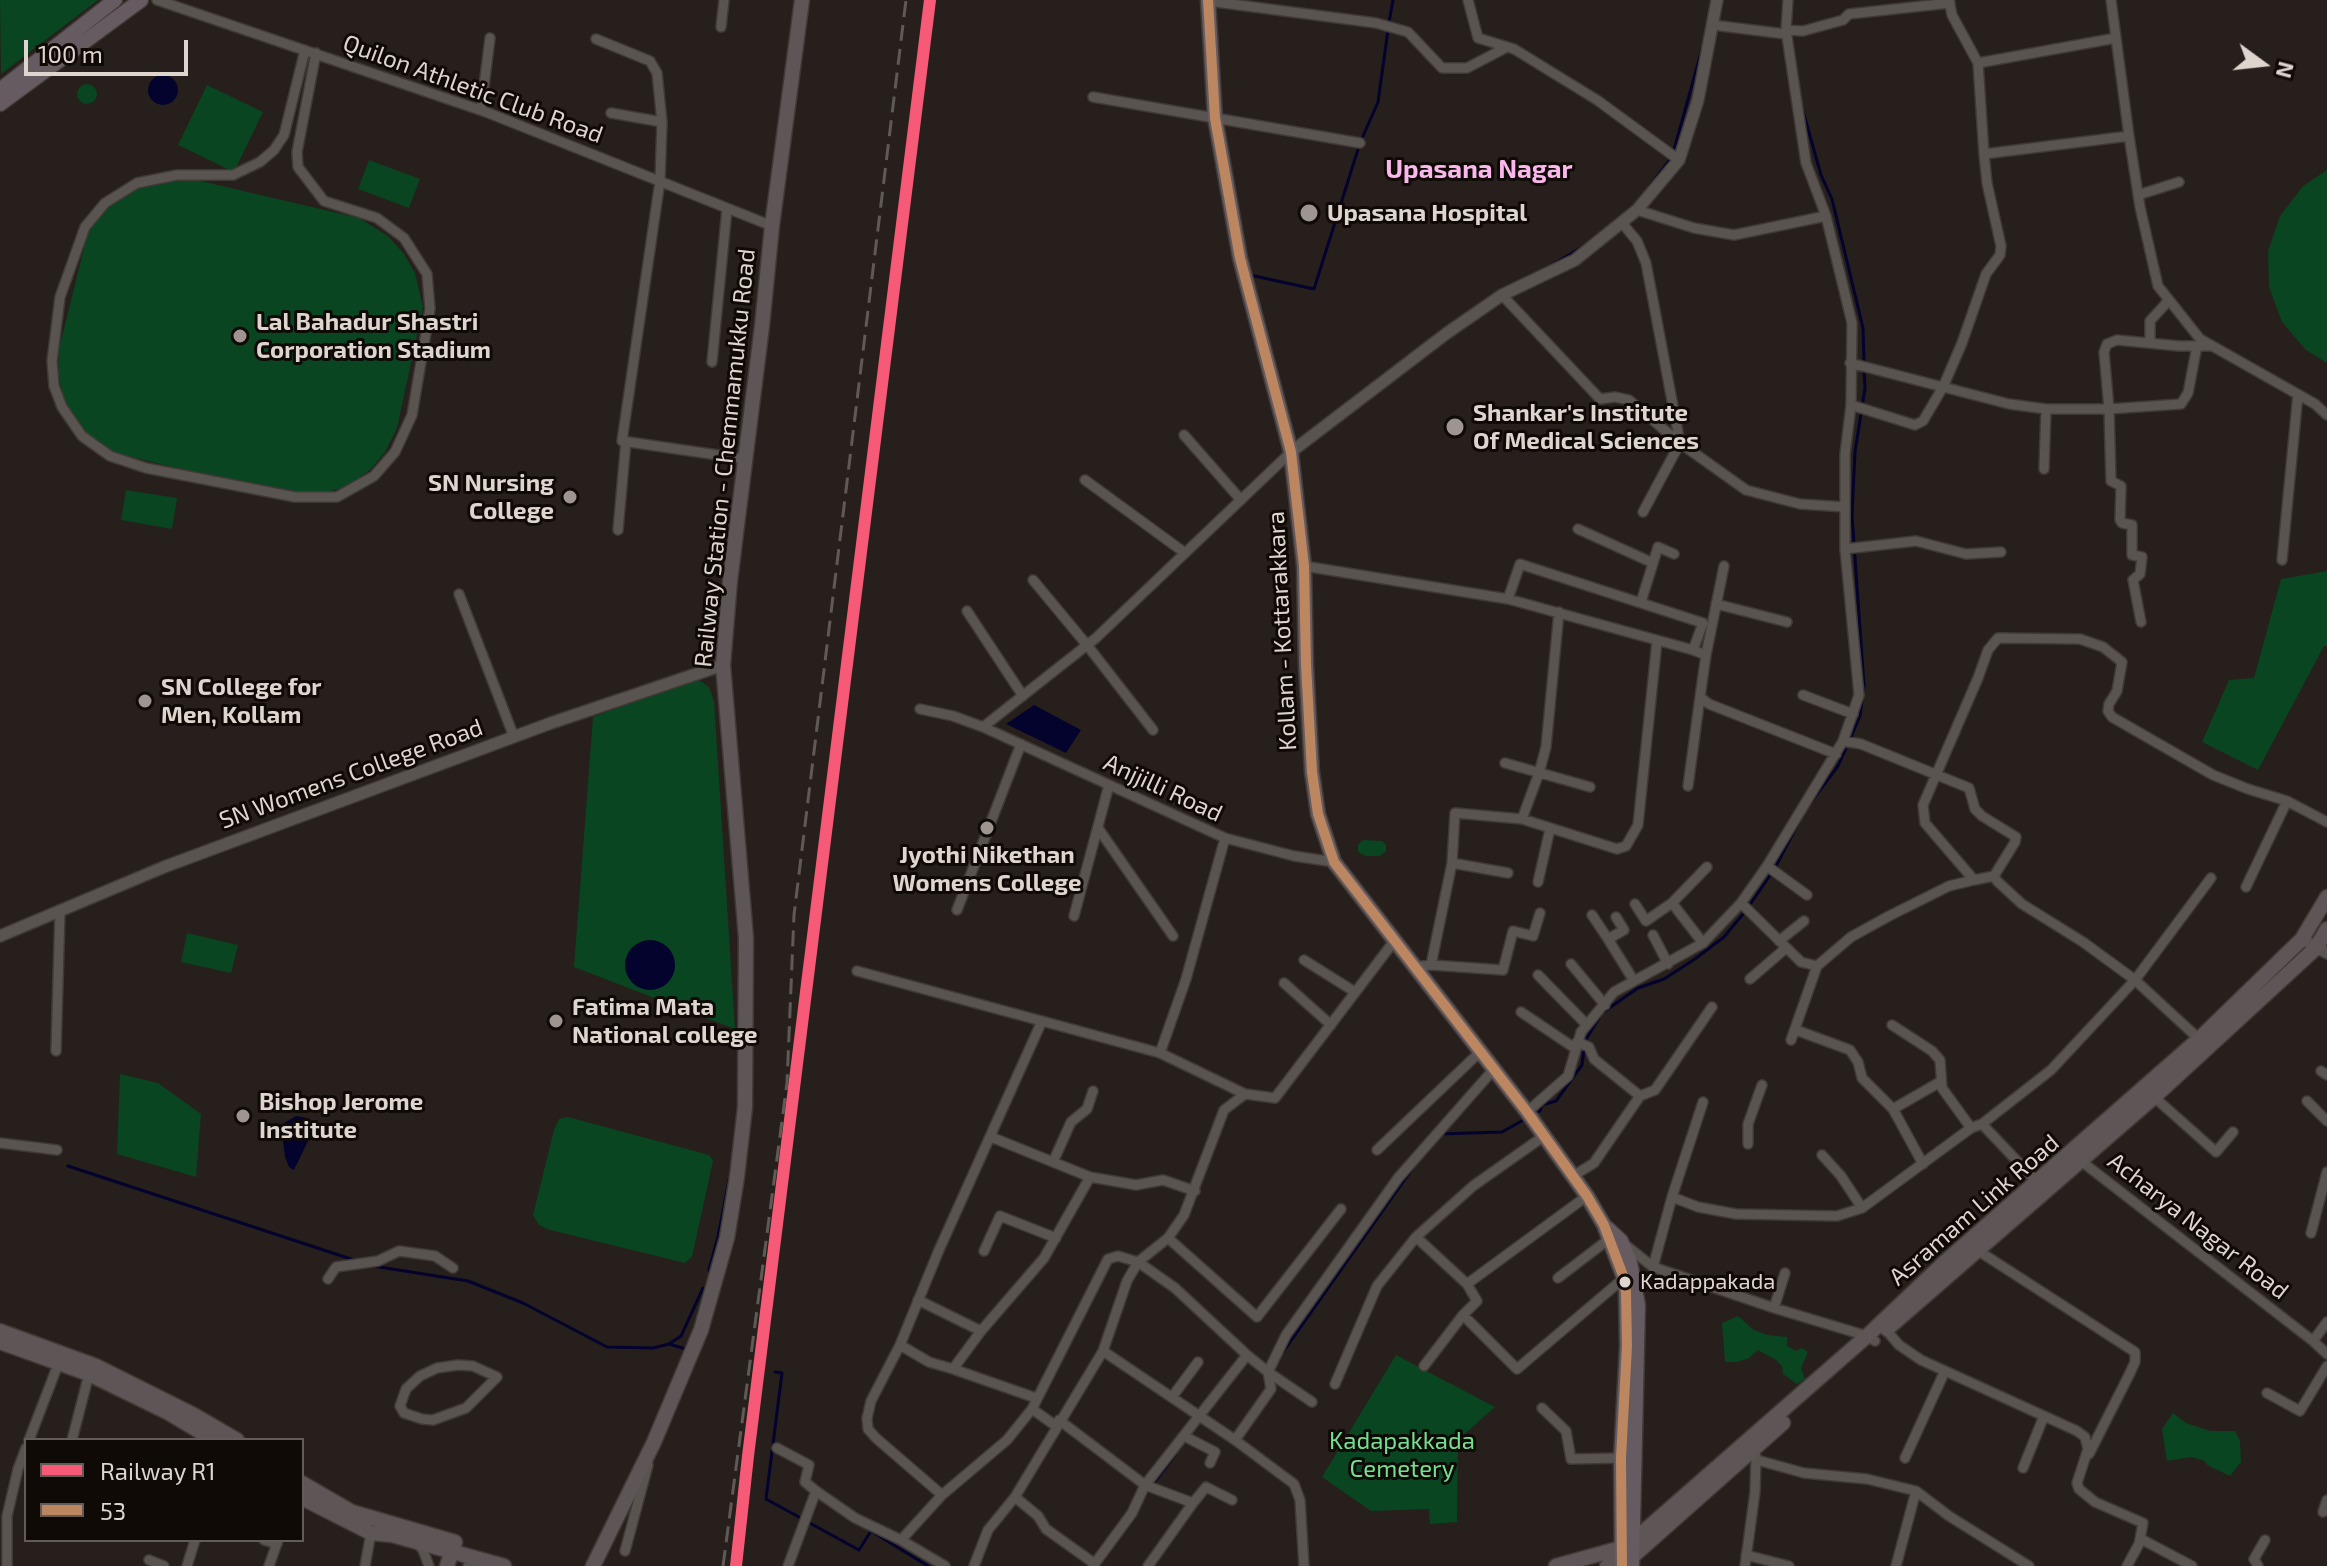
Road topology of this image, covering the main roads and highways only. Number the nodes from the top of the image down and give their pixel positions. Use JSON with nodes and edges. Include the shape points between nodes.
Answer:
{"nodes":[{"id":1,"x":115,"y":0,"type":"edge"},
{"id":2,"x":141,"y":0,"type":"edge"},
{"id":3,"x":802,"y":0,"type":"edge"},
{"id":4,"x":1208,"y":0,"type":"edge"},
{"id":5,"x":0,"y":90,"type":"edge"},
{"id":6,"x":0,"y":104,"type":"edge"},
{"id":7,"x":2327,"y":897,"type":"edge"},
{"id":8,"x":2327,"y":929,"type":"edge"},
{"id":9,"x":2322,"y":951,"type":"edge"},
{"id":10,"x":1611,"y":1235,"type":"junction"},
{"id":11,"x":0,"y":1331,"type":"edge"},
{"id":12,"x":1876,"y":1336,"type":"junction"},
{"id":13,"x":0,"y":1342,"type":"edge"},
{"id":14,"x":211,"y":1438,"type":"edge"},
{"id":15,"x":234,"y":1438,"type":"edge"},
{"id":16,"x":304,"y":1484,"type":"edge"},
{"id":17,"x":304,"y":1499,"type":"edge"},
{"id":18,"x":451,"y":1554,"type":"edge"},
{"id":19,"x":1624,"y":1558,"type":"edge"},
{"id":20,"x":503,"y":1566,"type":"edge"},
{"id":21,"x":593,"y":1566,"type":"edge"},
{"id":22,"x":1556,"y":1566,"type":"edge"}],
"edges":[{"from":1,"to":5,"type":"main road"},
{"from":2,"to":6,"type":"main road"},
{"from":3,"to":21,"type":"main road","name":"Railway Station - Chemmamukku Road","via":[[723,665],[746,938],[745,1107],[733,1206],[710,1303],[634,1487]]},
{"from":4,"to":10,"type":"main road","name":"Kollam - Kottarakkara","via":[[1215,118],[1240,258],[1291,452],[1304,566],[1318,814],[1334,862],[1395,940],[1423,966]]},
{"from":7,"to":12,"type":"main road","name":"Asramam Link Road","via":[[2302,939],[2199,1039],[1945,1262]]},
{"from":8,"to":9,"type":"main road","name":"Asramam Link Road"},
{"from":9,"to":12,"type":"main road","name":"Asramam Link Road"},
{"from":10,"to":19,"type":"main road","via":[[1624,1278],[1627,1346],[1621,1458]]},
{"from":10,"to":19,"type":"main road","via":[[1634,1275],[1639,1316]]},
{"from":11,"to":15,"type":"main road","via":[[96,1366]]},
{"from":12,"to":19,"type":"main road","name":"Asramam Link Road"},
{"from":12,"to":19,"type":"main road","name":"Asramam Link Road","via":[[1755,1455]]},
{"from":13,"to":14,"type":"main road","via":[[89,1374]]},
{"from":16,"to":18,"type":"main road","via":[[352,1512]]},
{"from":17,"to":18,"type":"main road","via":[[371,1533]]},
{"from":18,"to":20,"type":"main road"},
{"from":19,"to":22,"type":"main road"}]}
